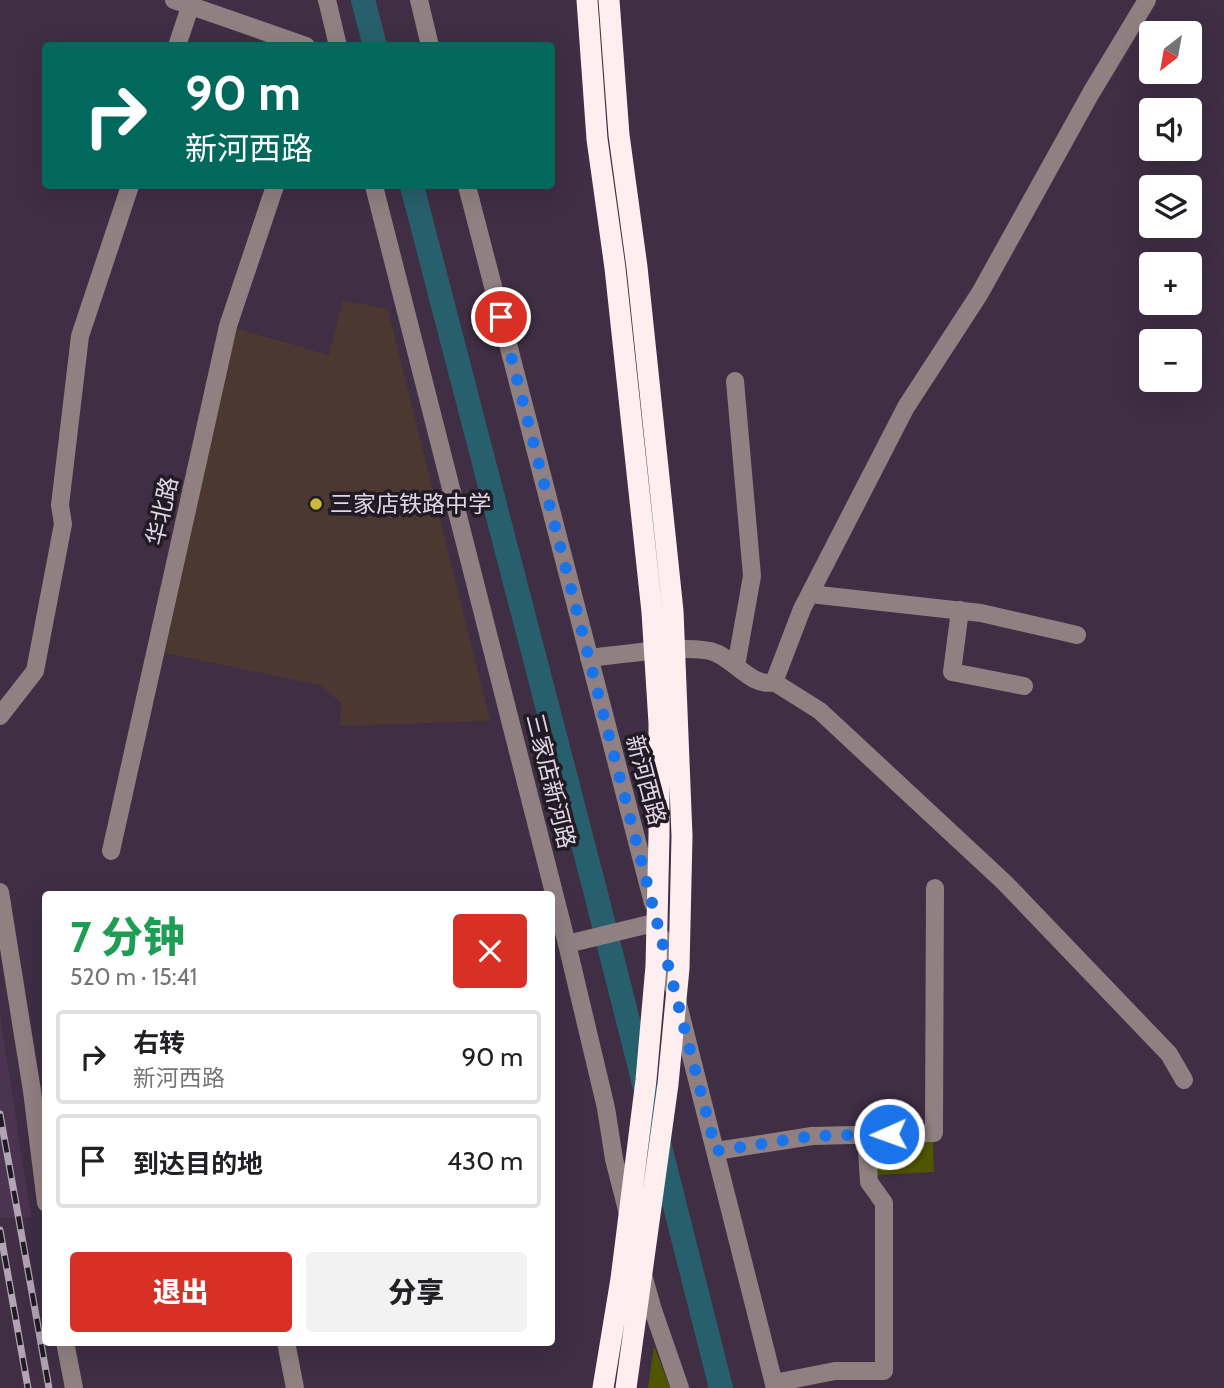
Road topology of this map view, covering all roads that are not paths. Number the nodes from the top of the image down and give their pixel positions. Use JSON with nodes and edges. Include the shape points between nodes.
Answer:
{"nodes":[{"id":1,"x":327,"y":0,"type":"edge"},
{"id":2,"x":419,"y":0,"type":"edge"},
{"id":3,"x":587,"y":0,"type":"edge"},
{"id":4,"x":608,"y":0,"type":"edge"},
{"id":5,"x":1147,"y":0,"type":"edge"},
{"id":6,"x":182,"y":3,"type":"edge"},
{"id":7,"x":177,"y":42,"type":"edge"},
{"id":8,"x":294,"y":42,"type":"edge"},
{"id":9,"x":337,"y":42,"type":"edge"},
{"id":10,"x":429,"y":42,"type":"edge"},
{"id":11,"x":129,"y":189,"type":"edge"},
{"id":12,"x":274,"y":189,"type":"edge"},
{"id":13,"x":375,"y":189,"type":"edge"},
{"id":14,"x":468,"y":189,"type":"edge"},
{"id":15,"x":735,"y":381,"type":"dead end"},
{"id":16,"x":810,"y":594,"type":"junction"},
{"id":17,"x":960,"y":610,"type":"junction"},
{"id":18,"x":1077,"y":635,"type":"dead end"},
{"id":19,"x":589,"y":658,"type":"junction"},
{"id":20,"x":736,"y":666,"type":"junction"},
{"id":21,"x":774,"y":682,"type":"junction"},
{"id":22,"x":1024,"y":685,"type":"dead end"},
{"id":23,"x":0,"y":716,"type":"edge"},
{"id":24,"x":111,"y":851,"type":"dead end"},
{"id":25,"x":935,"y":888,"type":"dead end"},
{"id":26,"x":554,"y":891,"type":"edge"},
{"id":27,"x":0,"y":892,"type":"edge"},
{"id":28,"x":555,"y":897,"type":"edge"},
{"id":29,"x":658,"y":922,"type":"junction"},
{"id":30,"x":567,"y":944,"type":"junction"},
{"id":31,"x":1184,"y":1080,"type":"dead end"},
{"id":32,"x":39,"y":1090,"type":"edge"},
{"id":33,"x":866,"y":1134,"type":"junction"},
{"id":34,"x":42,"y":1138,"type":"edge"},
{"id":35,"x":716,"y":1151,"type":"junction"},
{"id":36,"x":66,"y":1346,"type":"edge"},
{"id":37,"x":287,"y":1346,"type":"edge"},
{"id":38,"x":774,"y":1385,"type":"edge"},
{"id":39,"x":74,"y":1388,"type":"edge"},
{"id":40,"x":295,"y":1388,"type":"edge"},
{"id":41,"x":603,"y":1388,"type":"edge"},
{"id":42,"x":626,"y":1388,"type":"edge"},
{"id":43,"x":680,"y":1388,"type":"edge"}],
"edges":[{"from":1,"to":9,"type":"street"},
{"from":2,"to":10,"type":"street"},
{"from":3,"to":41,"type":"highway","via":[[597,139],[652,612],[659,735],[659,835],[646,1080]]},
{"from":4,"to":42,"type":"highway","via":[[618,135],[637,267],[673,611],[682,836],[668,1084]]},
{"from":5,"to":16,"type":"street","via":[[980,293],[906,407]]},
{"from":6,"to":7,"type":"street"},
{"from":6,"to":8,"type":"street"},
{"from":11,"to":23,"type":"street","via":[[80,336],[60,505],[63,524],[35,671]]},
{"from":12,"to":24,"type":"street","name":"华北路","via":[[228,326]]},
{"from":13,"to":26,"type":"street","name":"三家店新河路"},
{"from":14,"to":19,"type":"street","name":"新河西路"},
{"from":15,"to":20,"type":"street","via":[[752,576]]},
{"from":16,"to":17,"type":"street"},
{"from":16,"to":21,"type":"street"},
{"from":17,"to":18,"type":"street"},
{"from":17,"to":22,"type":"street","via":[[953,672]]},
{"from":19,"to":20,"type":"street","via":[[694,649],[716,653]]},
{"from":19,"to":29,"type":"street","name":"新河西路"},
{"from":20,"to":21,"type":"street","via":[[757,680]]},
{"from":21,"to":31,"type":"street","via":[[820,711],[1005,883],[1169,1054]]},
{"from":25,"to":33,"type":"street","via":[[934,1133]]},
{"from":27,"to":32,"type":"street"},
{"from":28,"to":30,"type":"street","name":"三家店新河路"},
{"from":29,"to":30,"type":"street"},
{"from":29,"to":35,"type":"street","name":"新河西路"},
{"from":30,"to":43,"type":"street","name":"三家店新河路","via":[[614,1159],[653,1310]]},
{"from":32,"to":34,"type":"street"},
{"from":33,"to":35,"type":"street","via":[[812,1136]]},
{"from":33,"to":38,"type":"street","via":[[869,1182],[884,1203],[884,1371],[835,1371]]},
{"from":35,"to":38,"type":"street","name":"新河西路"},
{"from":36,"to":39,"type":"street"},
{"from":37,"to":40,"type":"street"}]}
